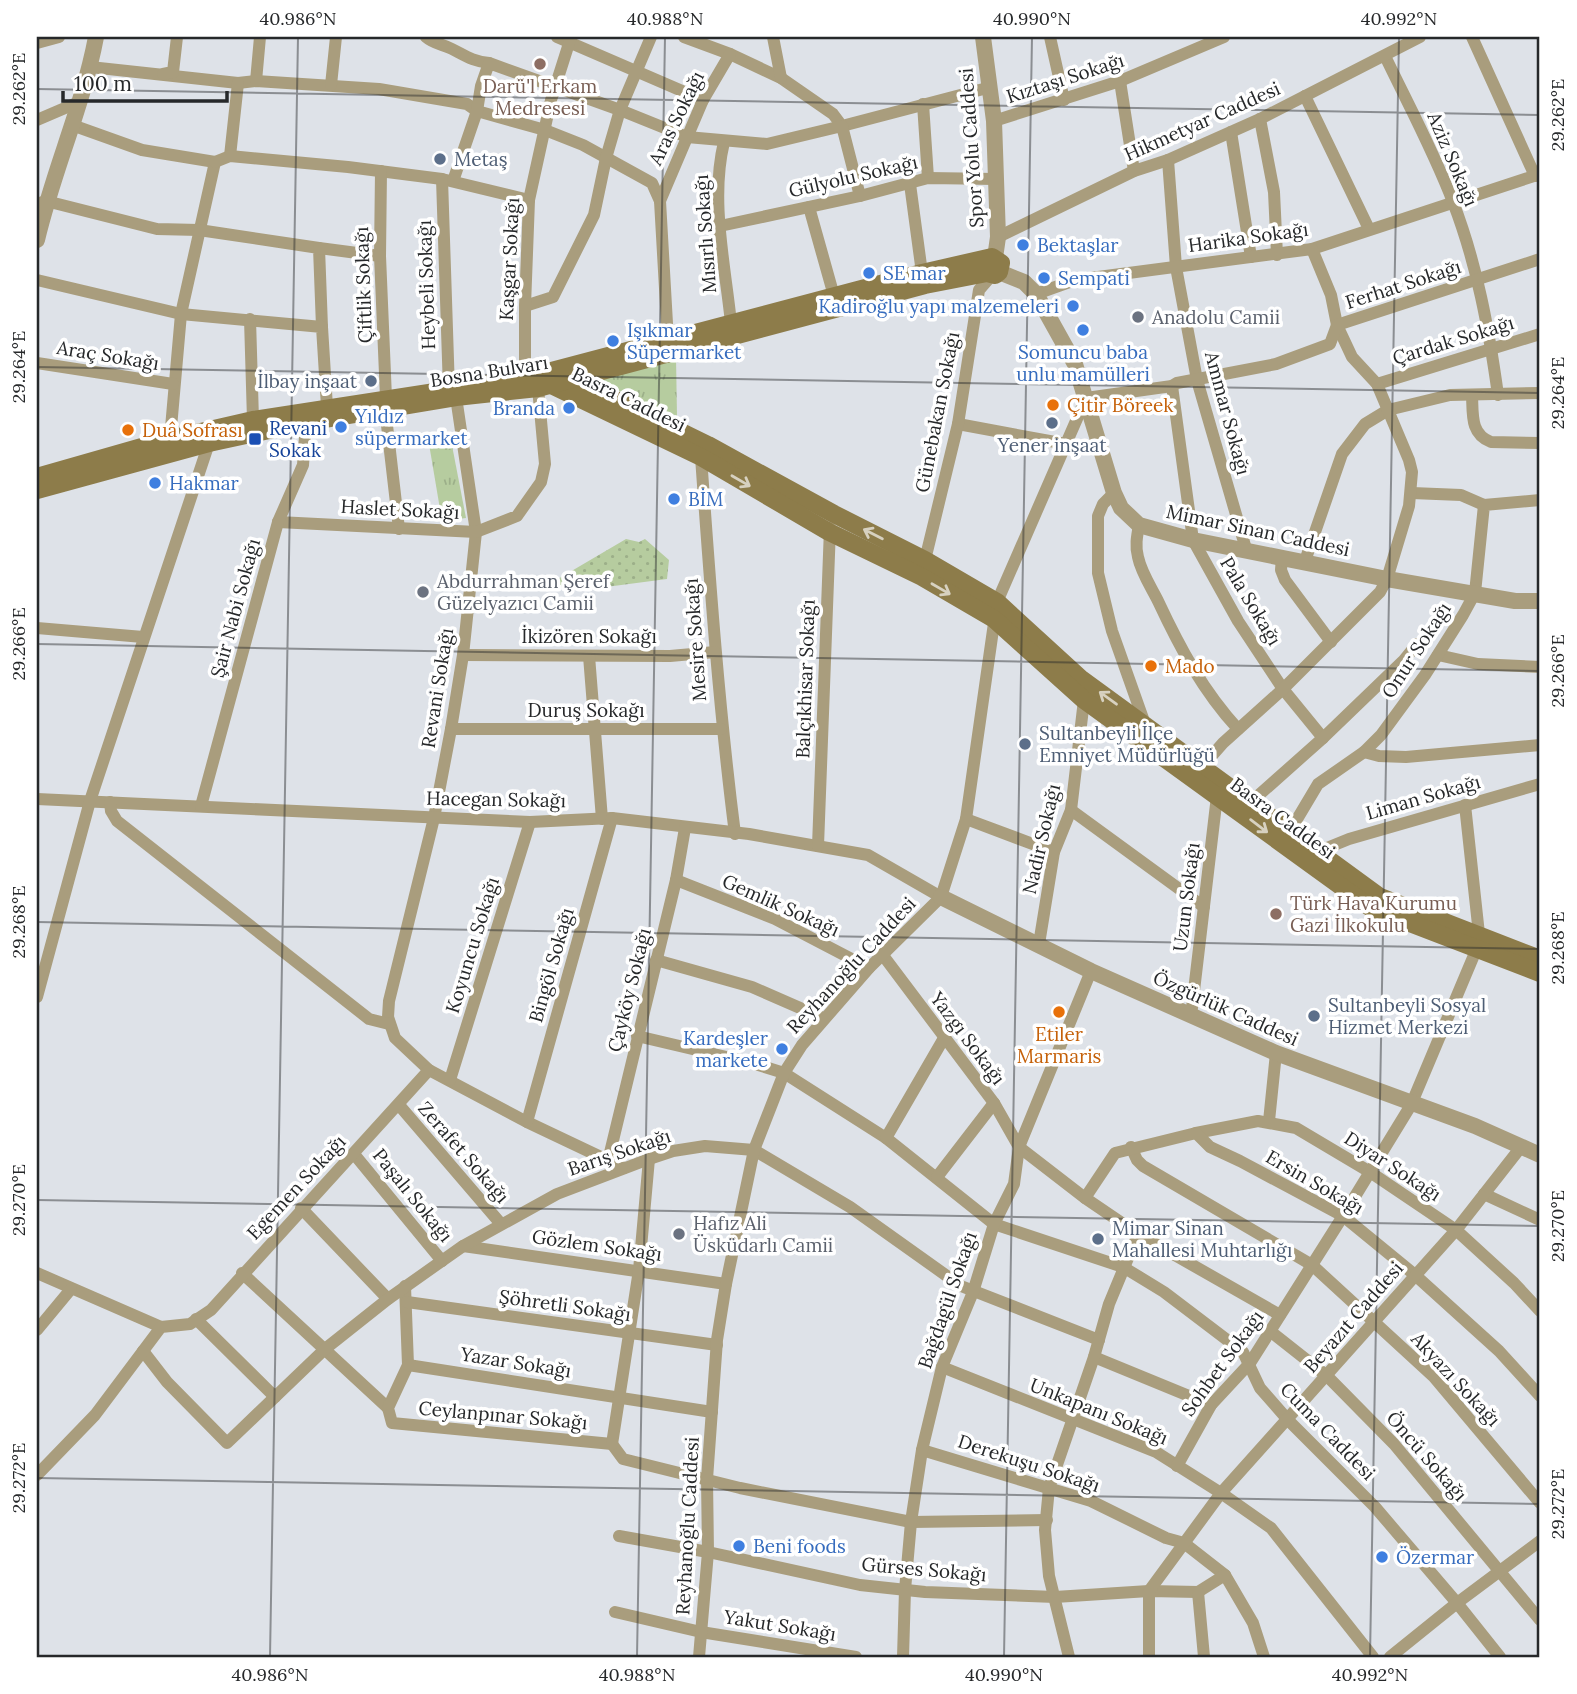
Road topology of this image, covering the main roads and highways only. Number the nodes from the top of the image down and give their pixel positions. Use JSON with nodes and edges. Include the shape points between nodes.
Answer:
{"nodes":[{"id":1,"x":547,"y":380,"type":"junction"},
{"id":2,"x":386,"y":403,"type":"junction"},
{"id":3,"x":704,"y":451,"type":"junction"},
{"id":4,"x":37,"y":477,"type":"edge"},
{"id":5,"x":37,"y":490,"type":"edge"},
{"id":6,"x":996,"y":610,"type":"junction"},
{"id":7,"x":1221,"y":791,"type":"junction"},
{"id":8,"x":1478,"y":941,"type":"junction"},
{"id":9,"x":1540,"y":959,"type":"edge"},
{"id":10,"x":1540,"y":973,"type":"edge"}],
"edges":[{"from":1,"to":1,"type":"main road","name":"Bosna Bulvarı","via":[[925,285],[992,268],[922,273],[731,323]]},
{"from":1,"to":2,"type":"main road","name":"Bosna Bulvarı"},
{"from":1,"to":3,"type":"main road","name":"Basra Caddesi"},
{"from":2,"to":4,"type":"main road","name":"Bosna Bulvarı","via":[[327,407],[253,420]]},
{"from":2,"to":5,"type":"main road","name":"Bosna Bulvarı","via":[[209,443]]},
{"from":6,"to":3,"type":"main road","name":"Basra Caddesi","one_way":true,"via":[[925,560]]},
{"from":3,"to":6,"type":"main road","name":"Basra Caddesi","one_way":true,"via":[[830,532]]},
{"from":7,"to":6,"type":"main road","name":"Basra Caddesi","one_way":true,"via":[[1201,768]]},
{"from":6,"to":7,"type":"main road","name":"Basra Caddesi","via":[[1084,700]]},
{"from":7,"to":8,"type":"main road","name":"Basra Caddesi","via":[[1251,802],[1380,897]]},
{"from":7,"to":8,"type":"main road","name":"Basra Caddesi","one_way":true,"via":[[1371,908]]},
{"from":8,"to":9,"type":"main road","name":"Basra Caddesi"},
{"from":8,"to":10,"type":"main road","name":"Basra Caddesi"}]}
